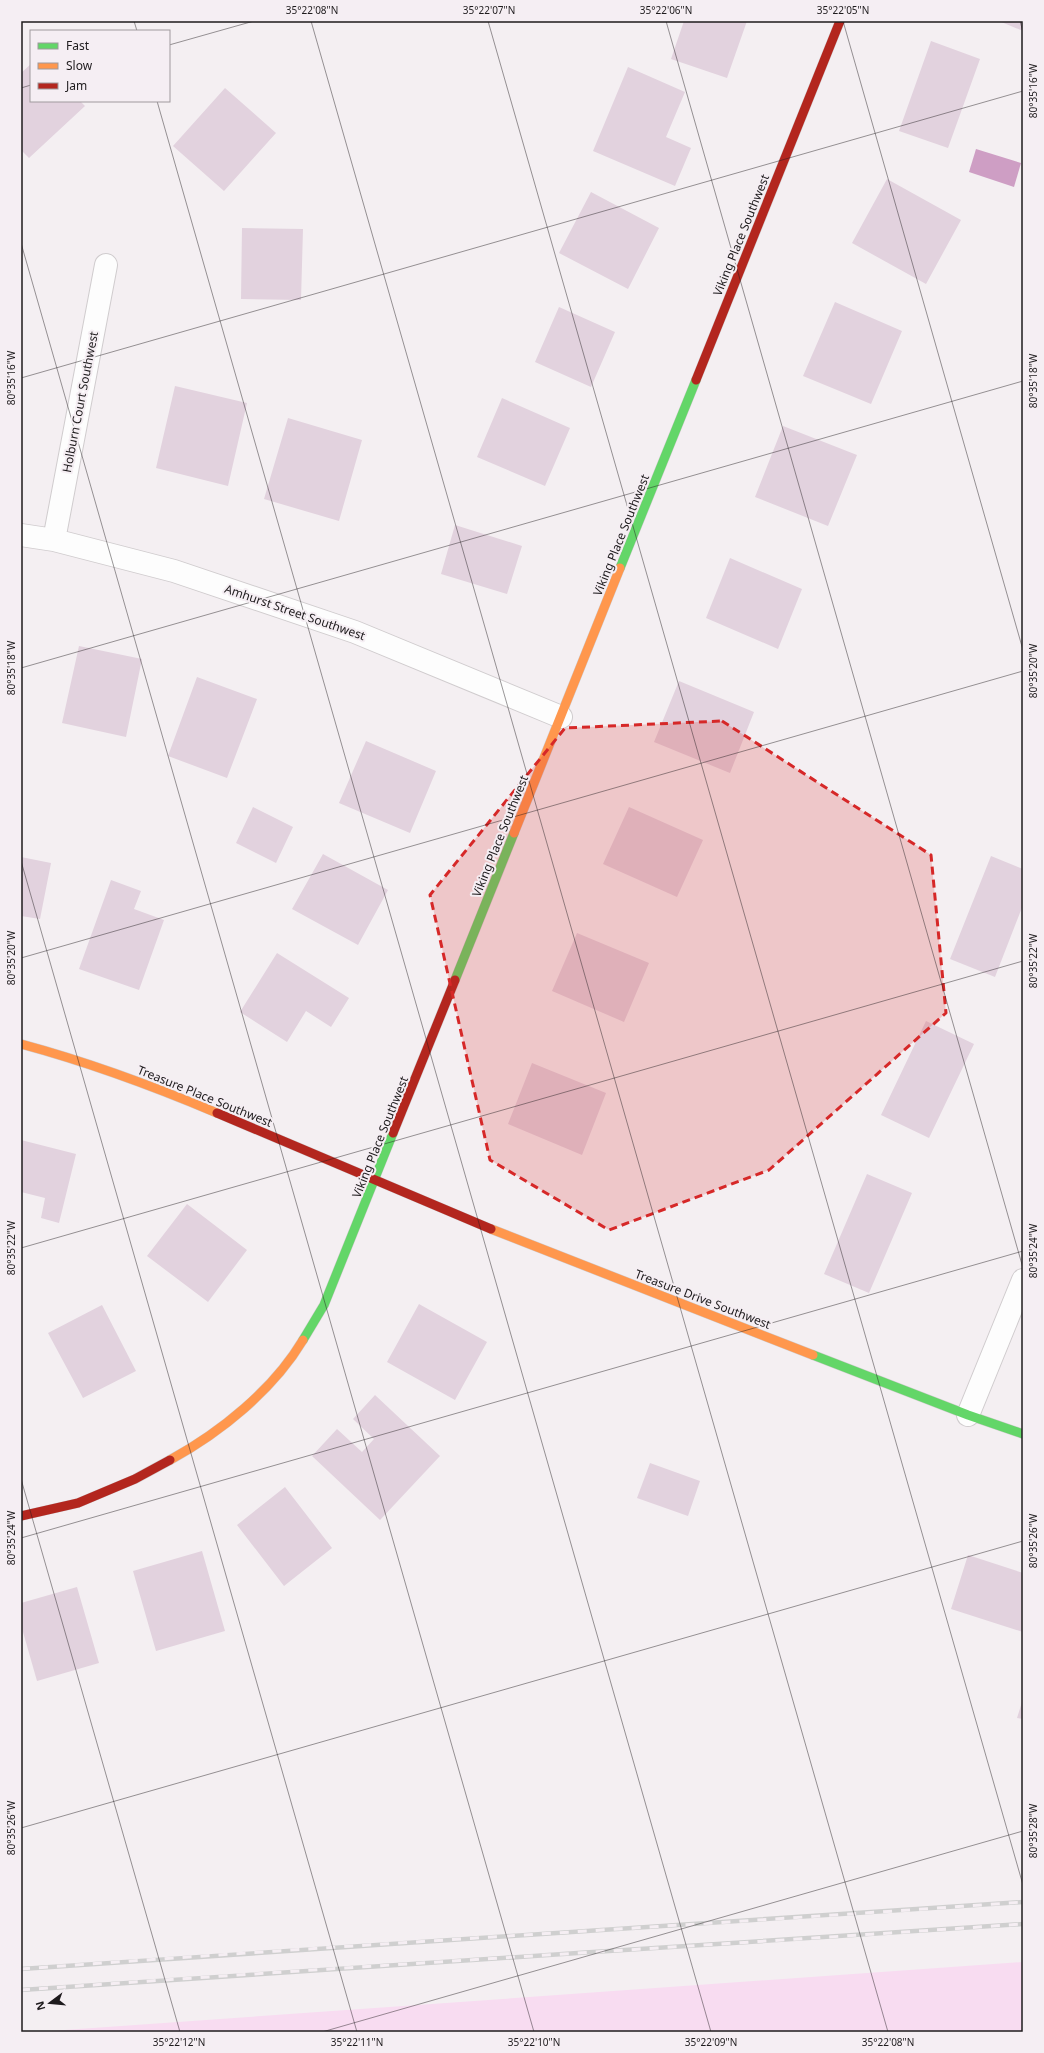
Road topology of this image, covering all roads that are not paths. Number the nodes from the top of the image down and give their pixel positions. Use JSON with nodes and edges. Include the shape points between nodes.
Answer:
{"nodes":[{"id":1,"x":840,"y":21,"type":"edge"},
{"id":2,"x":106,"y":265,"type":"dead end"},
{"id":3,"x":21,"y":535,"type":"edge"},
{"id":4,"x":54,"y":540,"type":"junction"},
{"id":5,"x":561,"y":717,"type":"junction"},
{"id":6,"x":21,"y":1044,"type":"edge"},
{"id":7,"x":376,"y":1181,"type":"junction"},
{"id":8,"x":1023,"y":1280,"type":"edge"},
{"id":9,"x":968,"y":1415,"type":"junction"},
{"id":10,"x":1023,"y":1434,"type":"edge"},
{"id":11,"x":21,"y":1516,"type":"edge"}],
"edges":[{"from":1,"to":5,"type":"street","name":"Viking Place Southwest"},
{"from":2,"to":4,"type":"street","name":"Holburn Court Southwest"},
{"from":3,"to":4,"type":"street","name":"Amhurst Street Southwest"},
{"from":4,"to":5,"type":"street","name":"Amhurst Street Southwest","via":[[174,571],[355,632]]},
{"from":5,"to":7,"type":"street","name":"Viking Place Southwest"},
{"from":6,"to":7,"type":"street","name":"Treasure Place Southwest","via":[[147,1084]]},
{"from":7,"to":9,"type":"street","name":"Treasure Drive Southwest","via":[[482,1226]]},
{"from":7,"to":11,"type":"street","name":"Viking Place Southwest","via":[[324,1305],[296,1352],[268,1386],[230,1419],[192,1446],[135,1479],[78,1503]]},
{"from":8,"to":9,"type":"street"},
{"from":9,"to":10,"type":"street","name":"Treasure Drive Southwest"}]}
